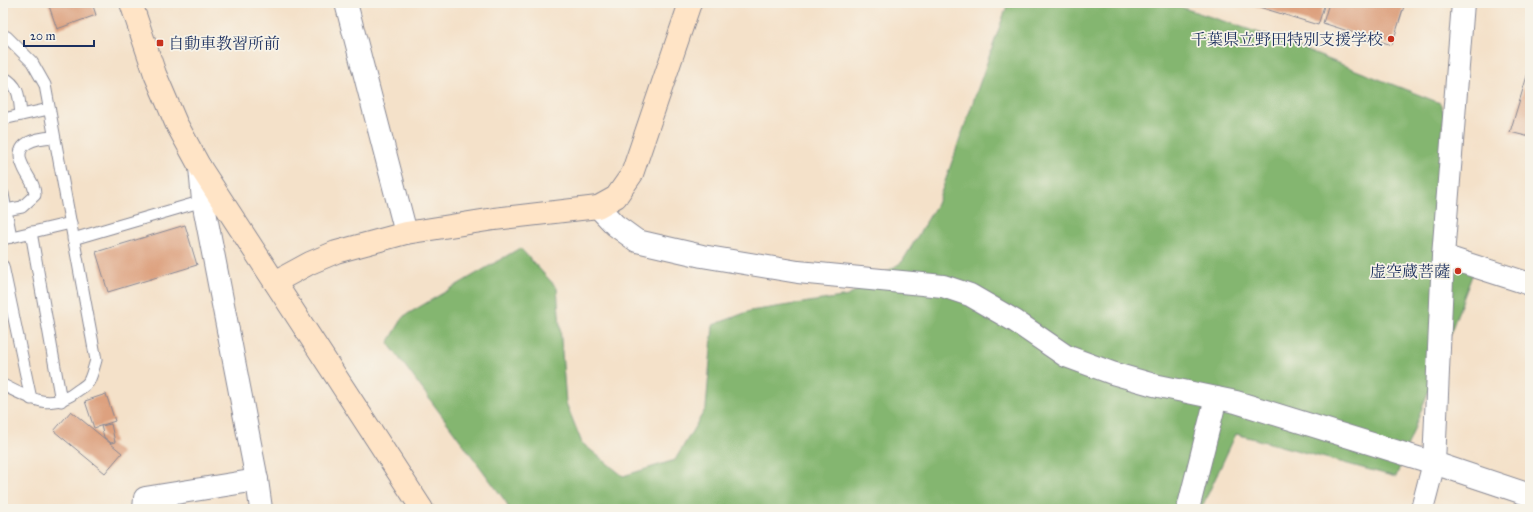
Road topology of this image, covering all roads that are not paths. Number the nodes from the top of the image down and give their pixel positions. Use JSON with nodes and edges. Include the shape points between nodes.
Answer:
{"nodes":[{"id":1,"x":131,"y":3,"type":"edge"},
{"id":2,"x":346,"y":3,"type":"edge"},
{"id":3,"x":690,"y":3,"type":"edge"},
{"id":4,"x":1463,"y":3,"type":"edge"},
{"id":5,"x":3,"y":35,"type":"edge"},
{"id":6,"x":3,"y":77,"type":"edge"},
{"id":7,"x":49,"y":109,"type":"junction"},
{"id":8,"x":21,"y":115,"type":"junction"},
{"id":9,"x":3,"y":118,"type":"edge"},
{"id":10,"x":54,"y":137,"type":"junction"},
{"id":11,"x":200,"y":167,"type":"junction"},
{"id":12,"x":3,"y":194,"type":"edge"},
{"id":13,"x":203,"y":201,"type":"junction"},
{"id":14,"x":598,"y":208,"type":"junction"},
{"id":15,"x":6,"y":210,"type":"junction"},
{"id":16,"x":71,"y":223,"type":"junction"},
{"id":17,"x":31,"y":232,"type":"junction"},
{"id":18,"x":406,"y":233,"type":"junction"},
{"id":19,"x":7,"y":238,"type":"edge"},
{"id":20,"x":74,"y":239,"type":"junction"},
{"id":21,"x":1443,"y":256,"type":"junction"},
{"id":22,"x":3,"y":266,"type":"edge"},
{"id":23,"x":275,"y":282,"type":"junction"},
{"id":24,"x":1530,"y":284,"type":"edge"},
{"id":25,"x":3,"y":385,"type":"edge"},
{"id":26,"x":1216,"y":398,"type":"junction"},
{"id":27,"x":31,"y":399,"type":"junction"},
{"id":28,"x":61,"y":400,"type":"junction"},
{"id":29,"x":1434,"y":463,"type":"junction"},
{"id":30,"x":257,"y":480,"type":"junction"},
{"id":31,"x":1530,"y":495,"type":"edge"},
{"id":32,"x":144,"y":509,"type":"edge"},
{"id":33,"x":261,"y":509,"type":"edge"},
{"id":34,"x":422,"y":509,"type":"edge"},
{"id":35,"x":1188,"y":509,"type":"edge"},
{"id":36,"x":1422,"y":509,"type":"edge"}],
"edges":[{"from":1,"to":11,"type":"street","via":[[155,74],[176,123]]},
{"from":2,"to":18,"type":"street"},
{"from":3,"to":14,"type":"street","via":[[632,174],[616,197]]},
{"from":4,"to":21,"type":"street"},
{"from":5,"to":7,"type":"lane","via":[[32,62],[45,85]]},
{"from":6,"to":8,"type":"lane","via":[[12,82],[19,93]]},
{"from":7,"to":8,"type":"lane"},
{"from":7,"to":10,"type":"lane"},
{"from":8,"to":9,"type":"lane"},
{"from":10,"to":15,"type":"lane","via":[[38,138],[25,144],[20,152],[22,166],[35,186],[35,195],[22,207]]},
{"from":10,"to":16,"type":"lane"},
{"from":11,"to":13,"type":"street"},
{"from":11,"to":23,"type":"street"},
{"from":12,"to":15,"type":"lane"},
{"from":13,"to":20,"type":"lane"},
{"from":13,"to":30,"type":"street"},
{"from":14,"to":18,"type":"street","via":[[494,219]]},
{"from":14,"to":26,"type":"street","via":[[637,241],[702,256],[798,272],[943,286],[970,295],[1015,321],[1066,356],[1154,385]]},
{"from":15,"to":19,"type":"lane"},
{"from":16,"to":17,"type":"lane"},
{"from":16,"to":20,"type":"lane"},
{"from":17,"to":19,"type":"lane"},
{"from":17,"to":28,"type":"lane"},
{"from":18,"to":23,"type":"street","via":[[336,252]]},
{"from":20,"to":28,"type":"lane","via":[[96,360],[88,382],[67,399]]},
{"from":21,"to":24,"type":"street"},
{"from":21,"to":29,"type":"street"},
{"from":22,"to":27,"type":"lane"},
{"from":23,"to":34,"type":"street"},
{"from":25,"to":27,"type":"lane"},
{"from":26,"to":29,"type":"street"},
{"from":26,"to":35,"type":"street"},
{"from":27,"to":28,"type":"lane","via":[[52,402]]},
{"from":29,"to":31,"type":"street"},
{"from":29,"to":36,"type":"street"},
{"from":30,"to":32,"type":"street","via":[[145,498]]},
{"from":30,"to":33,"type":"street"}]}
